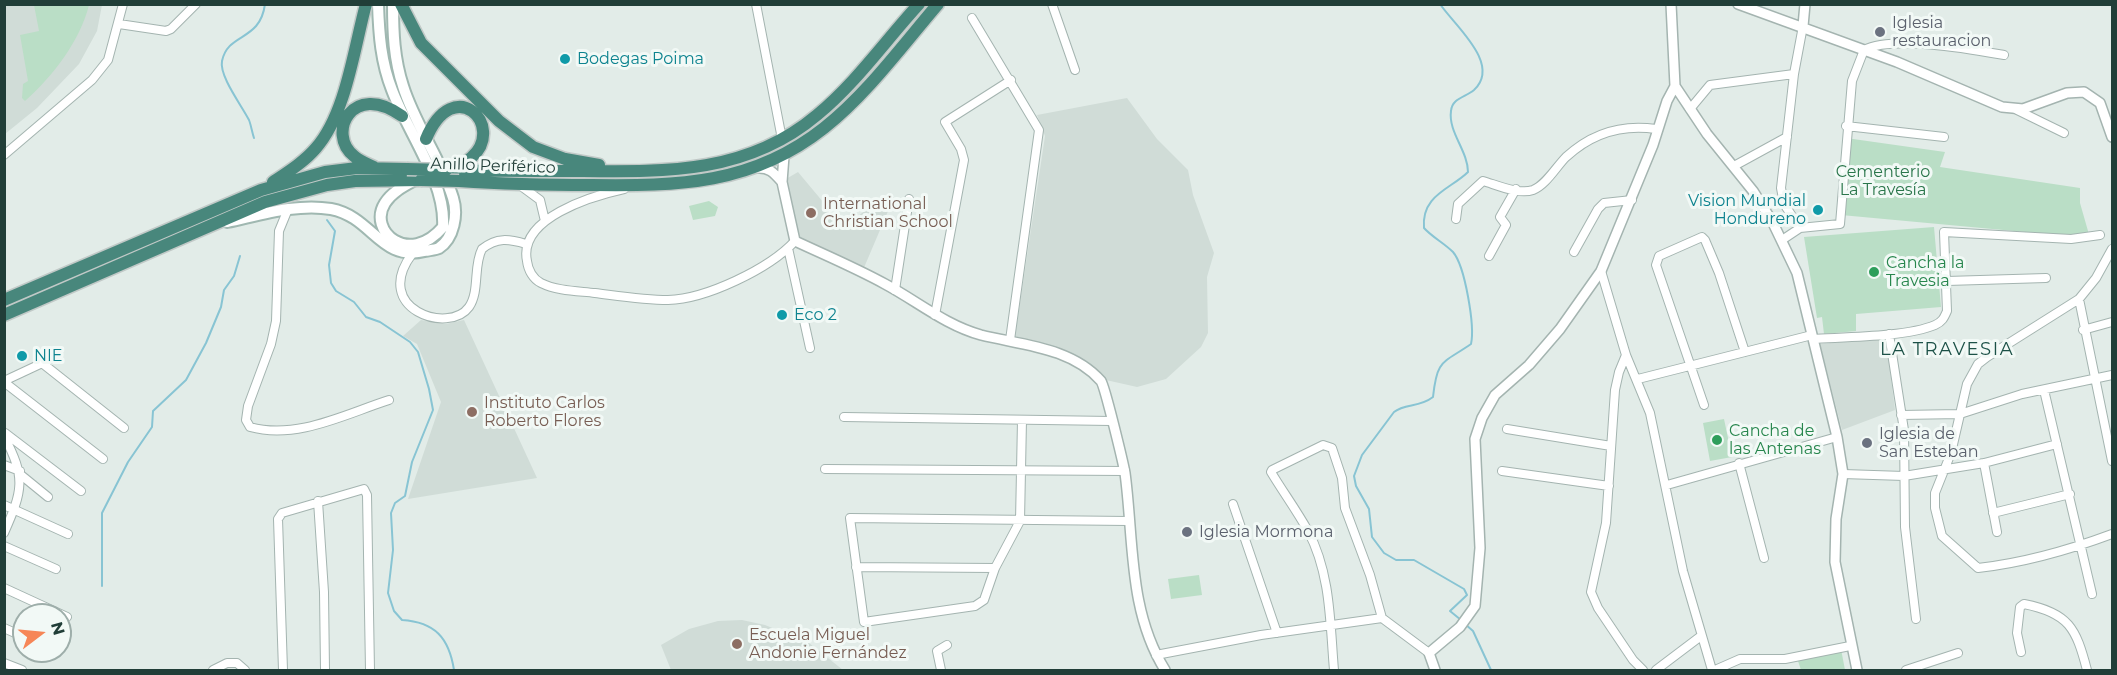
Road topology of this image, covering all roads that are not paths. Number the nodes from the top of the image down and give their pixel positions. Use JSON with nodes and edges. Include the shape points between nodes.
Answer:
{"nodes":[{"id":1,"x":123,"y":4,"type":"edge"},
{"id":2,"x":196,"y":4,"type":"edge"},
{"id":3,"x":366,"y":4,"type":"edge"},
{"id":4,"x":378,"y":4,"type":"edge"},
{"id":5,"x":393,"y":4,"type":"edge"},
{"id":6,"x":401,"y":4,"type":"edge"},
{"id":7,"x":756,"y":4,"type":"edge"},
{"id":8,"x":919,"y":4,"type":"edge"},
{"id":9,"x":938,"y":4,"type":"edge"},
{"id":10,"x":1052,"y":4,"type":"edge"},
{"id":11,"x":1671,"y":4,"type":"edge"},
{"id":12,"x":1738,"y":4,"type":"edge"},
{"id":13,"x":1805,"y":4,"type":"edge"},
{"id":14,"x":972,"y":18,"type":"dead end"},
{"id":15,"x":119,"y":24,"type":"junction"},
{"id":16,"x":1803,"y":26,"type":"junction"},
{"id":17,"x":1864,"y":50,"type":"junction"},
{"id":18,"x":2004,"y":55,"type":"dead end"},
{"id":19,"x":1075,"y":70,"type":"dead end"},
{"id":20,"x":1794,"y":74,"type":"junction"},
{"id":21,"x":1011,"y":80,"type":"junction"},
{"id":22,"x":1675,"y":86,"type":"junction"},
{"id":23,"x":1690,"y":109,"type":"junction"},
{"id":24,"x":2016,"y":109,"type":"junction"},
{"id":25,"x":402,"y":116,"type":"junction"},
{"id":26,"x":1846,"y":126,"type":"junction"},
{"id":27,"x":1656,"y":129,"type":"junction"},
{"id":28,"x":2064,"y":134,"type":"dead end"},
{"id":29,"x":1786,"y":137,"type":"junction"},
{"id":30,"x":1944,"y":137,"type":"dead end"},
{"id":31,"x":2112,"y":137,"type":"edge"},
{"id":32,"x":426,"y":139,"type":"junction"},
{"id":33,"x":782,"y":139,"type":"junction"},
{"id":34,"x":4,"y":155,"type":"edge"},
{"id":35,"x":784,"y":156,"type":"junction"},
{"id":36,"x":1734,"y":166,"type":"junction"},
{"id":37,"x":375,"y":168,"type":"junction"},
{"id":38,"x":752,"y":168,"type":"junction"},
{"id":39,"x":449,"y":170,"type":"junction"},
{"id":40,"x":630,"y":171,"type":"junction"},
{"id":41,"x":418,"y":180,"type":"junction"},
{"id":42,"x":782,"y":182,"type":"junction"},
{"id":43,"x":518,"y":185,"type":"junction"},
{"id":44,"x":641,"y":186,"type":"junction"},
{"id":45,"x":1515,"y":189,"type":"junction"},
{"id":46,"x":261,"y":190,"type":"junction"},
{"id":47,"x":909,"y":199,"type":"dead end"},
{"id":48,"x":1632,"y":200,"type":"junction"},
{"id":49,"x":288,"y":209,"type":"junction"},
{"id":50,"x":1456,"y":219,"type":"dead end"},
{"id":51,"x":545,"y":221,"type":"junction"},
{"id":52,"x":212,"y":225,"type":"junction"},
{"id":53,"x":1800,"y":228,"type":"junction"},
{"id":54,"x":2100,"y":235,"type":"dead end"},
{"id":55,"x":1782,"y":240,"type":"junction"},
{"id":56,"x":526,"y":244,"type":"junction"},
{"id":57,"x":791,"y":245,"type":"junction"},
{"id":58,"x":2112,"y":249,"type":"edge"},
{"id":59,"x":1574,"y":252,"type":"dead end"},
{"id":60,"x":412,"y":254,"type":"junction"},
{"id":61,"x":1489,"y":256,"type":"dead end"},
{"id":62,"x":1601,"y":271,"type":"junction"},
{"id":63,"x":2046,"y":278,"type":"dead end"},
{"id":64,"x":1947,"y":281,"type":"junction"},
{"id":65,"x":895,"y":291,"type":"junction"},
{"id":66,"x":2079,"y":299,"type":"junction"},
{"id":67,"x":4,"y":300,"type":"edge"},
{"id":68,"x":4,"y":315,"type":"edge"},
{"id":69,"x":935,"y":315,"type":"junction"},
{"id":70,"x":2112,"y":322,"type":"edge"},
{"id":71,"x":2083,"y":330,"type":"junction"},
{"id":72,"x":1889,"y":334,"type":"junction"},
{"id":73,"x":1813,"y":337,"type":"junction"},
{"id":74,"x":1010,"y":340,"type":"junction"},
{"id":75,"x":810,"y":348,"type":"dead end"},
{"id":76,"x":1745,"y":352,"type":"junction"},
{"id":77,"x":1626,"y":355,"type":"junction"},
{"id":78,"x":51,"y":359,"type":"dead end"},
{"id":79,"x":42,"y":363,"type":"junction"},
{"id":80,"x":1692,"y":365,"type":"junction"},
{"id":81,"x":2112,"y":375,"type":"edge"},
{"id":82,"x":1638,"y":379,"type":"junction"},
{"id":83,"x":2095,"y":379,"type":"junction"},
{"id":84,"x":4,"y":382,"type":"edge"},
{"id":85,"x":2044,"y":390,"type":"junction"},
{"id":86,"x":389,"y":400,"type":"dead end"},
{"id":87,"x":1704,"y":405,"type":"dead end"},
{"id":88,"x":1960,"y":414,"type":"junction"},
{"id":89,"x":1901,"y":415,"type":"junction"},
{"id":90,"x":844,"y":417,"type":"dead end"},
{"id":91,"x":1022,"y":420,"type":"junction"},
{"id":92,"x":1111,"y":421,"type":"junction"},
{"id":93,"x":124,"y":428,"type":"dead end"},
{"id":94,"x":1507,"y":429,"type":"dead end"},
{"id":95,"x":4,"y":434,"type":"edge"},
{"id":96,"x":1837,"y":437,"type":"junction"},
{"id":97,"x":2057,"y":444,"type":"junction"},
{"id":98,"x":1611,"y":446,"type":"junction"},
{"id":99,"x":103,"y":459,"type":"dead end"},
{"id":100,"x":2112,"y":461,"type":"edge"},
{"id":101,"x":1739,"y":463,"type":"junction"},
{"id":102,"x":1984,"y":463,"type":"junction"},
{"id":103,"x":4,"y":465,"type":"edge"},
{"id":104,"x":825,"y":469,"type":"dead end"},
{"id":105,"x":1020,"y":469,"type":"junction"},
{"id":106,"x":1945,"y":470,"type":"junction"},
{"id":107,"x":1125,"y":471,"type":"junction"},
{"id":108,"x":1502,"y":471,"type":"dead end"},
{"id":109,"x":21,"y":473,"type":"junction"},
{"id":110,"x":1843,"y":474,"type":"junction"},
{"id":111,"x":1904,"y":476,"type":"junction"},
{"id":112,"x":1667,"y":485,"type":"junction"},
{"id":113,"x":1609,"y":486,"type":"junction"},
{"id":114,"x":81,"y":490,"type":"dead end"},
{"id":115,"x":2070,"y":494,"type":"junction"},
{"id":116,"x":48,"y":497,"type":"dead end"},
{"id":117,"x":318,"y":501,"type":"junction"},
{"id":118,"x":1233,"y":504,"type":"dead end"},
{"id":119,"x":4,"y":505,"type":"edge"},
{"id":120,"x":14,"y":510,"type":"junction"},
{"id":121,"x":1994,"y":513,"type":"junction"},
{"id":122,"x":1020,"y":521,"type":"junction"},
{"id":123,"x":1128,"y":521,"type":"junction"},
{"id":124,"x":1997,"y":532,"type":"dead end"},
{"id":125,"x":4,"y":533,"type":"edge"},
{"id":126,"x":68,"y":534,"type":"dead end"},
{"id":127,"x":2112,"y":534,"type":"edge"},
{"id":128,"x":4,"y":546,"type":"edge"},
{"id":129,"x":2082,"y":546,"type":"junction"},
{"id":130,"x":1764,"y":558,"type":"dead end"},
{"id":131,"x":856,"y":567,"type":"junction"},
{"id":132,"x":994,"y":568,"type":"junction"},
{"id":133,"x":56,"y":569,"type":"dead end"},
{"id":134,"x":4,"y":588,"type":"edge"},
{"id":135,"x":2092,"y":594,"type":"dead end"},
{"id":136,"x":37,"y":603,"type":"edge"},
{"id":137,"x":1382,"y":618,"type":"junction"},
{"id":138,"x":1916,"y":619,"type":"dead end"},
{"id":139,"x":1332,"y":625,"type":"junction"},
{"id":140,"x":1277,"y":633,"type":"junction"},
{"id":141,"x":1701,"y":636,"type":"junction"},
{"id":142,"x":947,"y":645,"type":"dead end"},
{"id":143,"x":1850,"y":646,"type":"junction"},
{"id":144,"x":2020,"y":652,"type":"dead end"},
{"id":145,"x":1429,"y":653,"type":"junction"},
{"id":146,"x":1958,"y":653,"type":"dead end"},
{"id":147,"x":1156,"y":656,"type":"junction"},
{"id":148,"x":4,"y":663,"type":"edge"},
{"id":149,"x":22,"y":670,"type":"edge"},
{"id":150,"x":213,"y":670,"type":"edge"},
{"id":151,"x":245,"y":670,"type":"edge"},
{"id":152,"x":283,"y":670,"type":"edge"},
{"id":153,"x":325,"y":670,"type":"edge"},
{"id":154,"x":370,"y":670,"type":"edge"},
{"id":155,"x":941,"y":670,"type":"edge"},
{"id":156,"x":1165,"y":670,"type":"edge"},
{"id":157,"x":1334,"y":670,"type":"edge"},
{"id":158,"x":1436,"y":670,"type":"edge"},
{"id":159,"x":1643,"y":670,"type":"edge"},
{"id":160,"x":1656,"y":670,"type":"edge"},
{"id":161,"x":1714,"y":670,"type":"edge"},
{"id":162,"x":1857,"y":670,"type":"edge"},
{"id":163,"x":1906,"y":670,"type":"edge"},
{"id":164,"x":2087,"y":670,"type":"edge"}],
"edges":[{"from":1,"to":15,"type":"street"},
{"from":2,"to":15,"type":"street","via":[[166,31]]},
{"from":3,"to":46,"type":"highway","via":[[336,116],[317,147],[295,168]]},
{"from":4,"to":25,"type":"main road","via":[[384,66]]},
{"from":5,"to":32,"type":"main road","via":[[397,63]]},
{"from":6,"to":40,"type":"highway","via":[[421,43],[499,121],[533,147],[565,159]]},
{"from":7,"to":33,"type":"street"},
{"from":8,"to":33,"type":"highway","name":"Anillo Periférico","via":[[842,92]]},
{"from":9,"to":35,"type":"highway","name":"Anillo Periférico","via":[[852,102],[825,128]]},
{"from":10,"to":19,"type":"street"},
{"from":11,"to":22,"type":"street"},
{"from":12,"to":16,"type":"street"},
{"from":13,"to":16,"type":"street"},
{"from":14,"to":21,"type":"street"},
{"from":15,"to":34,"type":"street","via":[[108,60],[92,80]]},
{"from":16,"to":17,"type":"street"},
{"from":16,"to":20,"type":"street"},
{"from":17,"to":18,"type":"street","via":[[1884,43]]},
{"from":17,"to":24,"type":"street","via":[[2002,107]]},
{"from":17,"to":26,"type":"street","via":[[1852,81]]},
{"from":20,"to":23,"type":"street","via":[[1710,85]]},
{"from":20,"to":29,"type":"street"},
{"from":21,"to":69,"type":"street","via":[[945,122],[964,160]]},
{"from":21,"to":74,"type":"street","via":[[1035,122],[1039,140]]},
{"from":22,"to":23,"type":"street"},
{"from":22,"to":27,"type":"street"},
{"from":23,"to":36,"type":"street"},
{"from":24,"to":28,"type":"street"},
{"from":24,"to":31,"type":"street","via":[[2067,93],[2084,92],[2100,103]]},
{"from":25,"to":37,"type":"highway","via":[[388,105],[366,102],[347,116],[343,127],[348,149]]},
{"from":25,"to":41,"type":"main road","via":[[440,191],[444,214],[443,227],[432,239],[413,246],[397,243],[385,231],[381,217],[384,203],[397,190]]},
{"from":26,"to":30,"type":"street"},
{"from":26,"to":53,"type":"street","via":[[1840,224]]},
{"from":27,"to":45,"type":"street","via":[[1627,126],[1593,139],[1567,157],[1535,190]]},
{"from":27,"to":48,"type":"street"},
{"from":29,"to":36,"type":"street"},
{"from":29,"to":53,"type":"street","via":[[1781,195]]},
{"from":32,"to":39,"type":"highway","via":[[433,122],[449,108],[471,110],[478,118],[484,137],[480,148],[472,158]]},
{"from":32,"to":60,"type":"main road","via":[[453,199],[454,220],[450,235],[438,248]]},
{"from":33,"to":40,"type":"highway","name":"Anillo Periférico","via":[[747,155],[708,166],[668,172]]},
{"from":35,"to":38,"type":"highway","name":"Anillo Periférico"},
{"from":35,"to":42,"type":"street"},
{"from":36,"to":55,"type":"street"},
{"from":37,"to":39,"type":"highway","name":"Anillo Periférico","bridge":true},
{"from":37,"to":46,"type":"highway","name":"Anillo Periférico","via":[[325,172]]},
{"from":38,"to":42,"type":"street","via":[[765,167]]},
{"from":38,"to":44,"type":"highway","name":"Anillo Periférico","via":[[711,180]]},
{"from":39,"to":40,"type":"highway","name":"Anillo Periférico"},
{"from":41,"to":43,"type":"highway","name":"Anillo Periférico","bridge":true},
{"from":41,"to":52,"type":"highway","name":"Anillo Periférico","via":[[327,184],[265,202]]},
{"from":42,"to":57,"type":"street"},
{"from":43,"to":44,"type":"highway","name":"Anillo Periférico"},
{"from":43,"to":51,"type":"street","via":[[540,200]]},
{"from":44,"to":51,"type":"street","via":[[578,203]]},
{"from":45,"to":50,"type":"street","via":[[1483,181],[1458,204]]},
{"from":45,"to":61,"type":"street","via":[[1500,217],[1506,225]]},
{"from":46,"to":67,"type":"highway","name":"Anillo Periférico"},
{"from":47,"to":65,"type":"street"},
{"from":48,"to":59,"type":"street","via":[[1604,203]]},
{"from":48,"to":62,"type":"street"},
{"from":49,"to":52,"type":"main road"},
{"from":49,"to":60,"type":"main road","via":[[334,210],[358,220],[391,249]]},
{"from":49,"to":86,"type":"street","via":[[279,231],[276,321],[248,406],[246,420],[250,428],[305,428]]},
{"from":51,"to":56,"type":"street"},
{"from":52,"to":68,"type":"highway","name":"Anillo Periférico"},
{"from":53,"to":55,"type":"street"},
{"from":54,"to":64,"type":"street","via":[[2072,239],[1944,232]]},
{"from":55,"to":73,"type":"street","via":[[1797,273]]},
{"from":56,"to":57,"type":"street","via":[[528,267],[541,283],[608,295],[670,300],[726,285]]},
{"from":56,"to":60,"type":"street","via":[[504,239],[482,249],[469,306],[459,316],[447,318],[422,314],[403,299],[398,289],[399,276]]},
{"from":57,"to":65,"type":"street"},
{"from":57,"to":75,"type":"street"},
{"from":58,"to":66,"type":"street"},
{"from":62,"to":77,"type":"street"},
{"from":62,"to":145,"type":"street","via":[[1560,328],[1495,395],[1482,418],[1475,439],[1480,548],[1477,598],[1461,627]]},
{"from":63,"to":64,"type":"street"},
{"from":64,"to":72,"type":"street","via":[[1944,320]]},
{"from":65,"to":69,"type":"street"},
{"from":66,"to":71,"type":"street"},
{"from":66,"to":88,"type":"street","via":[[1978,364],[1967,384]]},
{"from":69,"to":74,"type":"street","via":[[960,328]]},
{"from":70,"to":71,"type":"street"},
{"from":71,"to":83,"type":"street"},
{"from":72,"to":73,"type":"street"},
{"from":72,"to":89,"type":"street"},
{"from":73,"to":76,"type":"street"},
{"from":73,"to":96,"type":"street"},
{"from":74,"to":92,"type":"street","via":[[1070,358],[1088,369],[1102,383]]},
{"from":76,"to":80,"type":"street"},
{"from":76,"to":80,"type":"street","via":[[1719,273],[1705,240],[1699,237],[1655,261]]},
{"from":77,"to":82,"type":"street"},
{"from":77,"to":98,"type":"street","via":[[1615,390]]},
{"from":78,"to":79,"type":"street"},
{"from":79,"to":84,"type":"street"},
{"from":79,"to":93,"type":"street"},
{"from":80,"to":82,"type":"street"},
{"from":80,"to":87,"type":"street"},
{"from":81,"to":83,"type":"street"},
{"from":82,"to":112,"type":"street"},
{"from":83,"to":85,"type":"street"},
{"from":83,"to":100,"type":"street"},
{"from":84,"to":99,"type":"street"},
{"from":85,"to":88,"type":"street"},
{"from":85,"to":97,"type":"street"},
{"from":88,"to":89,"type":"street"},
{"from":88,"to":106,"type":"street"},
{"from":89,"to":111,"type":"street"},
{"from":90,"to":91,"type":"street"},
{"from":91,"to":92,"type":"street"},
{"from":91,"to":105,"type":"street"},
{"from":92,"to":107,"type":"street"},
{"from":94,"to":98,"type":"street"},
{"from":95,"to":109,"type":"street"},
{"from":95,"to":114,"type":"street"},
{"from":96,"to":101,"type":"street"},
{"from":96,"to":110,"type":"street"},
{"from":97,"to":102,"type":"street"},
{"from":97,"to":115,"type":"street"},
{"from":98,"to":113,"type":"street"},
{"from":101,"to":112,"type":"street"},
{"from":101,"to":130,"type":"street"},
{"from":102,"to":106,"type":"street"},
{"from":102,"to":121,"type":"street"},
{"from":103,"to":109,"type":"street"},
{"from":104,"to":105,"type":"street"},
{"from":105,"to":107,"type":"street"},
{"from":105,"to":122,"type":"street"},
{"from":106,"to":111,"type":"street"},
{"from":106,"to":129,"type":"street","via":[[1935,493],[1936,522],[1942,536],[1978,568]]},
{"from":107,"to":123,"type":"street"},
{"from":108,"to":113,"type":"street"},
{"from":109,"to":116,"type":"street"},
{"from":109,"to":120,"type":"street"},
{"from":110,"to":111,"type":"street"},
{"from":110,"to":143,"type":"street","via":[[1835,562]]},
{"from":111,"to":138,"type":"street","via":[[1905,527]]},
{"from":112,"to":141,"type":"street","via":[[1683,571]]},
{"from":113,"to":159,"type":"street","via":[[1605,537],[1592,592],[1598,608]]},
{"from":115,"to":121,"type":"street"},
{"from":115,"to":129,"type":"street"},
{"from":117,"to":152,"type":"street","via":[[282,513],[278,519]]},
{"from":117,"to":153,"type":"street"},
{"from":117,"to":154,"type":"street","via":[[354,490],[364,489],[367,495]]},
{"from":118,"to":140,"type":"street"},
{"from":119,"to":120,"type":"street"},
{"from":120,"to":125,"type":"street"},
{"from":120,"to":126,"type":"street"},
{"from":121,"to":124,"type":"street"},
{"from":122,"to":123,"type":"street"},
{"from":122,"to":131,"type":"street","via":[[850,518]]},
{"from":122,"to":132,"type":"street"},
{"from":123,"to":147,"type":"street","via":[[1143,623]]},
{"from":127,"to":129,"type":"street"},
{"from":128,"to":133,"type":"street"},
{"from":129,"to":135,"type":"street"},
{"from":131,"to":132,"type":"street"},
{"from":131,"to":132,"type":"street","via":[[862,616],[869,623],[975,606],[984,600]]},
{"from":134,"to":136,"type":"street"},
{"from":137,"to":139,"type":"street"},
{"from":137,"to":139,"type":"street","via":[[1345,508],[1342,478],[1332,448],[1323,445],[1271,472],[1309,532],[1329,599]]},
{"from":137,"to":145,"type":"street"},
{"from":139,"to":140,"type":"street"},
{"from":139,"to":157,"type":"street"},
{"from":140,"to":147,"type":"street"},
{"from":141,"to":160,"type":"street"},
{"from":141,"to":161,"type":"street"},
{"from":142,"to":155,"type":"street","via":[[937,651]]},
{"from":143,"to":161,"type":"street","via":[[1785,659],[1740,658]]},
{"from":143,"to":162,"type":"street"},
{"from":144,"to":164,"type":"street","via":[[2020,607],[2024,604],[2042,608],[2072,626]]},
{"from":145,"to":158,"type":"street"},
{"from":146,"to":163,"type":"street"},
{"from":147,"to":156,"type":"street"},
{"from":148,"to":149,"type":"street"},
{"from":150,"to":151,"type":"street","via":[[227,663],[237,663]]}]}
